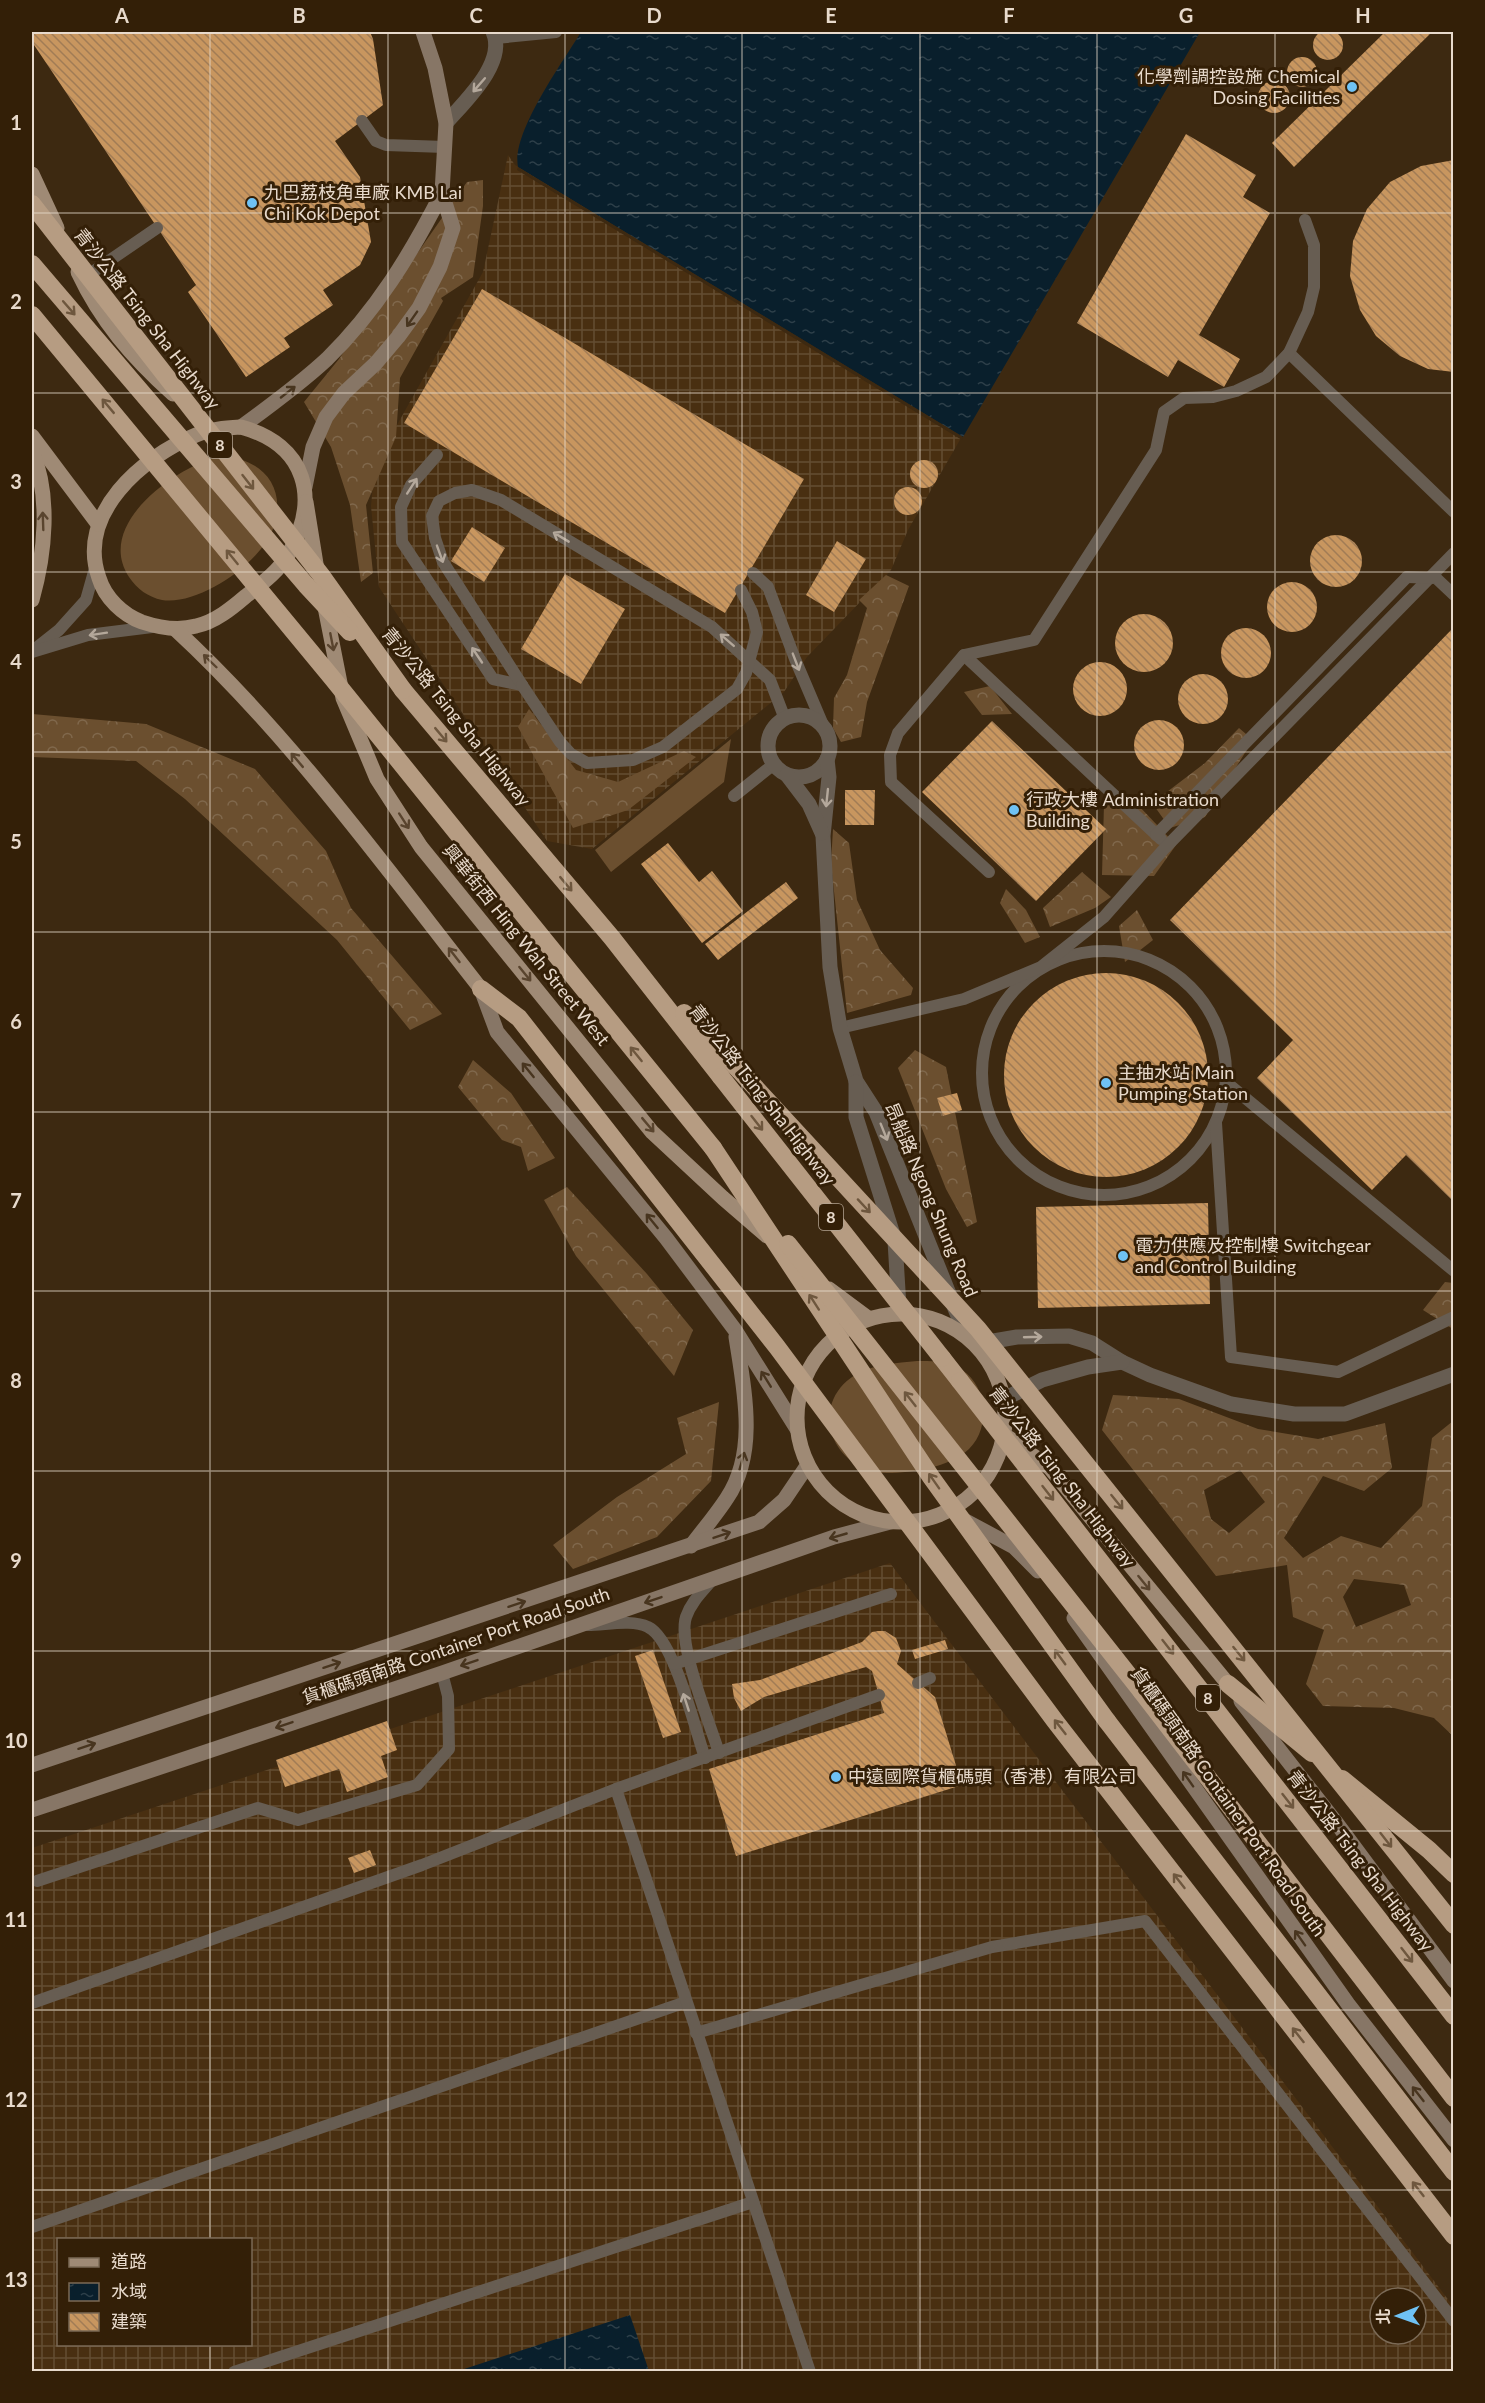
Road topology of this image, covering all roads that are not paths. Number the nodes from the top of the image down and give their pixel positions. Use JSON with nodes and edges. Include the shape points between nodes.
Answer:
{"nodes":[{"id":1,"x":423,"y":32,"type":"edge"},
{"id":2,"x":556,"y":32,"type":"edge"},
{"id":3,"x":495,"y":35,"type":"edge"},
{"id":4,"x":362,"y":121,"type":"dead end"},
{"id":5,"x":446,"y":123,"type":"junction"},
{"id":6,"x":445,"y":147,"type":"junction"},
{"id":7,"x":32,"y":174,"type":"edge"},
{"id":8,"x":442,"y":194,"type":"junction"},
{"id":9,"x":32,"y":204,"type":"edge"},
{"id":10,"x":1305,"y":220,"type":"dead end"},
{"id":11,"x":157,"y":228,"type":"dead end"},
{"id":12,"x":32,"y":264,"type":"edge"},
{"id":13,"x":81,"y":280,"type":"junction"},
{"id":14,"x":32,"y":315,"type":"edge"},
{"id":15,"x":1289,"y":353,"type":"junction"},
{"id":16,"x":241,"y":427,"type":"junction"},
{"id":17,"x":224,"y":428,"type":"junction"},
{"id":18,"x":32,"y":436,"type":"edge"},
{"id":19,"x":32,"y":451,"type":"edge"},
{"id":20,"x":437,"y":455,"type":"dead end"},
{"id":21,"x":306,"y":494,"type":"junction"},
{"id":22,"x":1454,"y":512,"type":"edge"},
{"id":23,"x":98,"y":524,"type":"junction"},
{"id":24,"x":1454,"y":553,"type":"edge"},
{"id":25,"x":95,"y":568,"type":"junction"},
{"id":26,"x":753,"y":573,"type":"dead end"},
{"id":27,"x":741,"y":590,"type":"dead end"},
{"id":28,"x":1454,"y":596,"type":"edge"},
{"id":29,"x":32,"y":600,"type":"edge"},
{"id":30,"x":156,"y":626,"type":"junction"},
{"id":31,"x":175,"y":629,"type":"junction"},
{"id":32,"x":32,"y":652,"type":"edge"},
{"id":33,"x":964,"y":655,"type":"junction"},
{"id":34,"x":750,"y":661,"type":"junction"},
{"id":35,"x":522,"y":685,"type":"junction"},
{"id":36,"x":403,"y":690,"type":"junction"},
{"id":37,"x":785,"y":719,"type":"junction"},
{"id":38,"x":826,"y":732,"type":"junction"},
{"id":39,"x":827,"y":759,"type":"junction"},
{"id":40,"x":774,"y":764,"type":"junction"},
{"id":41,"x":787,"y":775,"type":"junction"},
{"id":42,"x":734,"y":796,"type":"dead end"},
{"id":43,"x":1156,"y":835,"type":"junction"},
{"id":44,"x":823,"y":836,"type":"junction"},
{"id":45,"x":1167,"y":845,"type":"junction"},
{"id":46,"x":989,"y":872,"type":"dead end"},
{"id":47,"x":612,"y":938,"type":"junction"},
{"id":48,"x":1041,"y":967,"type":"junction"},
{"id":49,"x":481,"y":989,"type":"junction"},
{"id":50,"x":840,"y":1028,"type":"junction"},
{"id":51,"x":856,"y":1081,"type":"junction"},
{"id":52,"x":1227,"y":1082,"type":"junction"},
{"id":53,"x":1216,"y":1124,"type":"junction"},
{"id":54,"x":713,"y":1148,"type":"junction"},
{"id":55,"x":1454,"y":1271,"type":"edge"},
{"id":56,"x":899,"y":1313,"type":"junction"},
{"id":57,"x":1454,"y":1317,"type":"edge"},
{"id":58,"x":868,"y":1318,"type":"junction"},
{"id":59,"x":735,"y":1330,"type":"junction"},
{"id":60,"x":971,"y":1340,"type":"junction"},
{"id":61,"x":1122,"y":1362,"type":"junction"},
{"id":62,"x":1454,"y":1374,"type":"edge"},
{"id":63,"x":1004,"y":1399,"type":"junction"},
{"id":64,"x":797,"y":1429,"type":"junction"},
{"id":65,"x":1005,"y":1434,"type":"junction"},
{"id":66,"x":807,"y":1466,"type":"junction"},
{"id":67,"x":948,"y":1512,"type":"junction"},
{"id":68,"x":894,"y":1521,"type":"junction"},
{"id":69,"x":691,"y":1546,"type":"junction"},
{"id":70,"x":713,"y":1579,"type":"junction"},
{"id":71,"x":891,"y":1594,"type":"dead end"},
{"id":72,"x":580,"y":1625,"type":"junction"},
{"id":73,"x":690,"y":1659,"type":"junction"},
{"id":74,"x":674,"y":1664,"type":"junction"},
{"id":75,"x":442,"y":1673,"type":"junction"},
{"id":76,"x":930,"y":1678,"type":"dead end"},
{"id":77,"x":918,"y":1683,"type":"dead end"},
{"id":78,"x":1228,"y":1684,"type":"junction"},
{"id":79,"x":879,"y":1695,"type":"dead end"},
{"id":80,"x":719,"y":1753,"type":"junction"},
{"id":81,"x":705,"y":1758,"type":"junction"},
{"id":82,"x":32,"y":1765,"type":"edge"},
{"id":83,"x":616,"y":1789,"type":"junction"},
{"id":84,"x":32,"y":1810,"type":"edge"},
{"id":85,"x":1454,"y":1874,"type":"edge"},
{"id":86,"x":37,"y":1881,"type":"dead end"},
{"id":87,"x":1454,"y":1925,"type":"edge"},
{"id":88,"x":1454,"y":1981,"type":"edge"},
{"id":89,"x":686,"y":2002,"type":"junction"},
{"id":90,"x":32,"y":2003,"type":"edge"},
{"id":91,"x":1454,"y":2016,"type":"edge"},
{"id":92,"x":696,"y":2033,"type":"junction"},
{"id":93,"x":1454,"y":2098,"type":"edge"},
{"id":94,"x":1454,"y":2140,"type":"edge"},
{"id":95,"x":1454,"y":2172,"type":"edge"},
{"id":96,"x":753,"y":2202,"type":"junction"},
{"id":97,"x":32,"y":2228,"type":"edge"},
{"id":98,"x":1454,"y":2235,"type":"edge"},
{"id":99,"x":1454,"y":2321,"type":"edge"},
{"id":100,"x":234,"y":2372,"type":"edge"},
{"id":101,"x":810,"y":2372,"type":"edge"}],
"edges":[{"from":1,"to":5,"type":"street","name":"興華街西 Hing Wah Street West"},
{"from":2,"to":3,"type":"lane"},
{"from":3,"to":5,"type":"street","one_way":true,"via":[[486,76]]},
{"from":4,"to":6,"type":"lane","via":[[382,144]]},
{"from":5,"to":6,"type":"street","name":"興華街西 Hing Wah Street West"},
{"from":6,"to":8,"type":"street","name":"興華街西 Hing Wah Street West"},
{"from":7,"to":13,"type":"main road"},
{"from":16,"to":8,"type":"street","name":"興華街西 Hing Wah Street West","one_way":true,"via":[[292,390],[350,333],[394,277]]},
{"from":8,"to":21,"type":"street","name":"興華街西 Hing Wah Street West","one_way":true,"via":[[453,228],[440,267],[398,338],[326,417],[313,447]]},
{"from":9,"to":36,"type":"highway","name":"青沙公路 Tsing Sha Highway","number":"8","one_way":true,"bridge":true,"via":[[321,575]]},
{"from":10,"to":15,"type":"lane","via":[[1314,245],[1314,287],[1308,312]]},
{"from":11,"to":13,"type":"lane"},
{"from":12,"to":36,"type":"highway","one_way":true,"bridge":true,"via":[[306,585]]},
{"from":13,"to":17,"type":"main road","via":[[110,328],[140,364],[174,394]]},
{"from":54,"to":14,"type":"highway","one_way":true,"bridge":true},
{"from":15,"to":22,"type":"lane"},
{"from":15,"to":33,"type":"lane","via":[[1266,377],[1213,397],[1184,398],[1164,412],[1156,450],[1034,640]]},
{"from":16,"to":17,"type":"main road"},
{"from":16,"to":21,"type":"main road","via":[[275,442],[289,455],[302,473]]},
{"from":17,"to":23,"type":"main road","via":[[198,434],[146,465],[110,502]]},
{"from":18,"to":23,"type":"main road"},
{"from":29,"to":19,"type":"main road","one_way":true,"via":[[43,533],[40,481]]},
{"from":35,"to":20,"type":"lane","one_way":true,"via":[[493,679],[402,542],[401,507],[411,484]]},
{"from":21,"to":31,"type":"main road","via":[[299,529],[288,555],[270,578],[214,619]]},
{"from":21,"to":58,"type":"main road","name":"興華街西 Hing Wah Street West","one_way":true,"via":[[343,698],[377,779],[421,847],[652,1131],[723,1198]]},
{"from":23,"to":25,"type":"main road","via":[[93,553]]},
{"from":24,"to":45,"type":"lane"},
{"from":25,"to":30,"type":"main road","via":[[100,584],[119,608]]},
{"from":25,"to":32,"type":"lane","via":[[86,600]]},
{"from":26,"to":38,"type":"lane","one_way":true,"via":[[768,587]]},
{"from":27,"to":34,"type":"lane","bridge":true,"via":[[757,632]]},
{"from":28,"to":43,"type":"lane","bridge":true,"via":[[1436,578],[1407,577]]},
{"from":30,"to":31,"type":"main road"},
{"from":30,"to":32,"type":"lane","one_way":true,"via":[[88,635]]},
{"from":49,"to":31,"type":"main road","one_way":true,"via":[[335,805],[213,664]]},
{"from":33,"to":43,"type":"lane"},
{"from":33,"to":46,"type":"lane","via":[[898,734],[890,755],[891,782]]},
{"from":34,"to":35,"type":"lane","bridge":true,"via":[[737,689],[663,747],[633,760],[587,763],[571,754]]},
{"from":34,"to":35,"type":"lane","one_way":true,"via":[[712,627],[501,500],[472,490],[455,493],[439,501],[432,516],[443,562]]},
{"from":34,"to":37,"type":"lane","via":[[770,680]]},
{"from":36,"to":47,"type":"highway","name":"青沙公路 Tsing Sha Highway","number":"8","one_way":true},
{"from":37,"to":38,"type":"street","via":[[804,715]]},
{"from":37,"to":40,"type":"street","via":[[777,725],[768,744]]},
{"from":38,"to":39,"type":"street","name":"昂船路 Ngong Shung Road"},
{"from":39,"to":41,"type":"street","via":[[814,773]]},
{"from":39,"to":44,"type":"street","name":"昂船路 Ngong Shung Road","one_way":true},
{"from":40,"to":41,"type":"street","name":"昂船路 Ngong Shung Road"},
{"from":40,"to":42,"type":"lane"},
{"from":41,"to":44,"type":"street","name":"昂船路 Ngong Shung Road","via":[[808,804]]},
{"from":43,"to":45,"type":"lane"},
{"from":44,"to":50,"type":"street","name":"昂船路 Ngong Shung Road","via":[[830,967]]},
{"from":45,"to":48,"type":"lane","via":[[1104,916]]},
{"from":47,"to":87,"type":"highway","one_way":true,"bridge":true,"via":[[978,1329]]},
{"from":47,"to":91,"type":"highway","name":"青沙公路 Tsing Sha Highway","number":"8","one_way":true,"bridge":true},
{"from":48,"to":50,"type":"lane","via":[[964,999]]},
{"from":48,"to":52,"type":"lane","via":[[1077,953],[1115,950],[1152,959],[1184,980],[1209,1009],[1223,1044]]},
{"from":48,"to":53,"type":"lane","via":[[1010,994],[999,1012],[989,1030],[981,1071],[988,1113],[1008,1150],[1039,1178],[1078,1194],[1119,1196],[1159,1184],[1193,1159]]},
{"from":59,"to":49,"type":"street","one_way":true,"via":[[666,1238],[497,1032]]},
{"from":98,"to":49,"type":"highway","one_way":true,"bridge":true,"via":[[1055,1721],[777,1347],[519,1018]]},
{"from":50,"to":51,"type":"street","name":"昂船路 Ngong Shung Road"},
{"from":51,"to":56,"type":"street","name":"昂船路 Ngong Shung Road","via":[[856,1117],[895,1241]]},
{"from":51,"to":60,"type":"street","name":"昂船路 Ngong Shung Road","one_way":true,"via":[[876,1112]]},
{"from":52,"to":53,"type":"lane"},
{"from":52,"to":55,"type":"lane"},
{"from":53,"to":57,"type":"lane","via":[[1231,1357],[1338,1372]]},
{"from":93,"to":54,"type":"highway","one_way":true,"bridge":true,"via":[[1142,1692]]},
{"from":95,"to":54,"type":"highway","one_way":true,"bridge":true,"via":[[1100,1712],[931,1477]]},
{"from":56,"to":58,"type":"main road"},
{"from":56,"to":60,"type":"main road","via":[[934,1318]]},
{"from":58,"to":64,"type":"main road","via":[[837,1335],[813,1361],[799,1393]]},
{"from":64,"to":59,"type":"street","one_way":true},
{"from":69,"to":59,"type":"street","one_way":true,"via":[[728,1497],[745,1457],[745,1415]]},
{"from":60,"to":61,"type":"street","one_way":true,"via":[[1070,1336],[1092,1343]]},
{"from":60,"to":63,"type":"main road","via":[[989,1360]]},
{"from":61,"to":62,"type":"street","via":[[1230,1404],[1294,1414],[1345,1414]]},
{"from":61,"to":63,"type":"street","via":[[1042,1380]]},
{"from":63,"to":65,"type":"main road"},
{"from":64,"to":66,"type":"main road"},
{"from":65,"to":67,"type":"main road","via":[[997,1461],[983,1485]]},
{"from":65,"to":78,"type":"main road","one_way":true,"via":[[1050,1468]]},
{"from":66,"to":68,"type":"main road","via":[[836,1502]]},
{"from":69,"to":66,"type":"street","name":"貨櫃碼頭南路 Container Port Road South","one_way":true,"via":[[759,1522],[784,1500]]},
{"from":67,"to":68,"type":"main road"},
{"from":94,"to":67,"type":"street","name":"貨櫃碼頭南路 Container Port Road South","one_way":true,"via":[[1348,2004],[1045,1578],[1014,1547]]},
{"from":68,"to":70,"type":"street","name":"貨櫃碼頭南路 Container Port Road South","one_way":true,"via":[[834,1537]]},
{"from":82,"to":69,"type":"street","name":"貨櫃碼頭南路 Container Port Road South","one_way":true},
{"from":70,"to":72,"type":"street","name":"貨櫃碼頭南路 Container Port Road South","one_way":true},
{"from":70,"to":73,"type":"lane","via":[[685,1619],[684,1642]]},
{"from":71,"to":73,"type":"lane"},
{"from":72,"to":74,"type":"lane","via":[[647,1626],[658,1633]]},
{"from":72,"to":75,"type":"street","name":"貨櫃碼頭南路 Container Port Road South","one_way":true},
{"from":73,"to":74,"type":"lane"},
{"from":73,"to":80,"type":"lane"},
{"from":81,"to":74,"type":"lane","one_way":true},
{"from":75,"to":84,"type":"street","name":"貨櫃碼頭南路 Container Port Road South","one_way":true},
{"from":75,"to":86,"type":"lane","via":[[448,1696],[449,1749],[417,1785],[298,1820],[258,1808]]},
{"from":76,"to":77,"type":"lane"},
{"from":78,"to":85,"type":"highway"},
{"from":78,"to":88,"type":"street"},
{"from":79,"to":80,"type":"lane"},
{"from":80,"to":81,"type":"lane"},
{"from":81,"to":83,"type":"lane"},
{"from":83,"to":89,"type":"lane"},
{"from":83,"to":90,"type":"lane","via":[[422,1865]]},
{"from":89,"to":92,"type":"lane"},
{"from":89,"to":97,"type":"lane"},
{"from":92,"to":96,"type":"lane"},
{"from":92,"to":99,"type":"lane","via":[[992,1947],[1146,1921]]},
{"from":96,"to":100,"type":"lane"},
{"from":96,"to":101,"type":"lane"}]}
